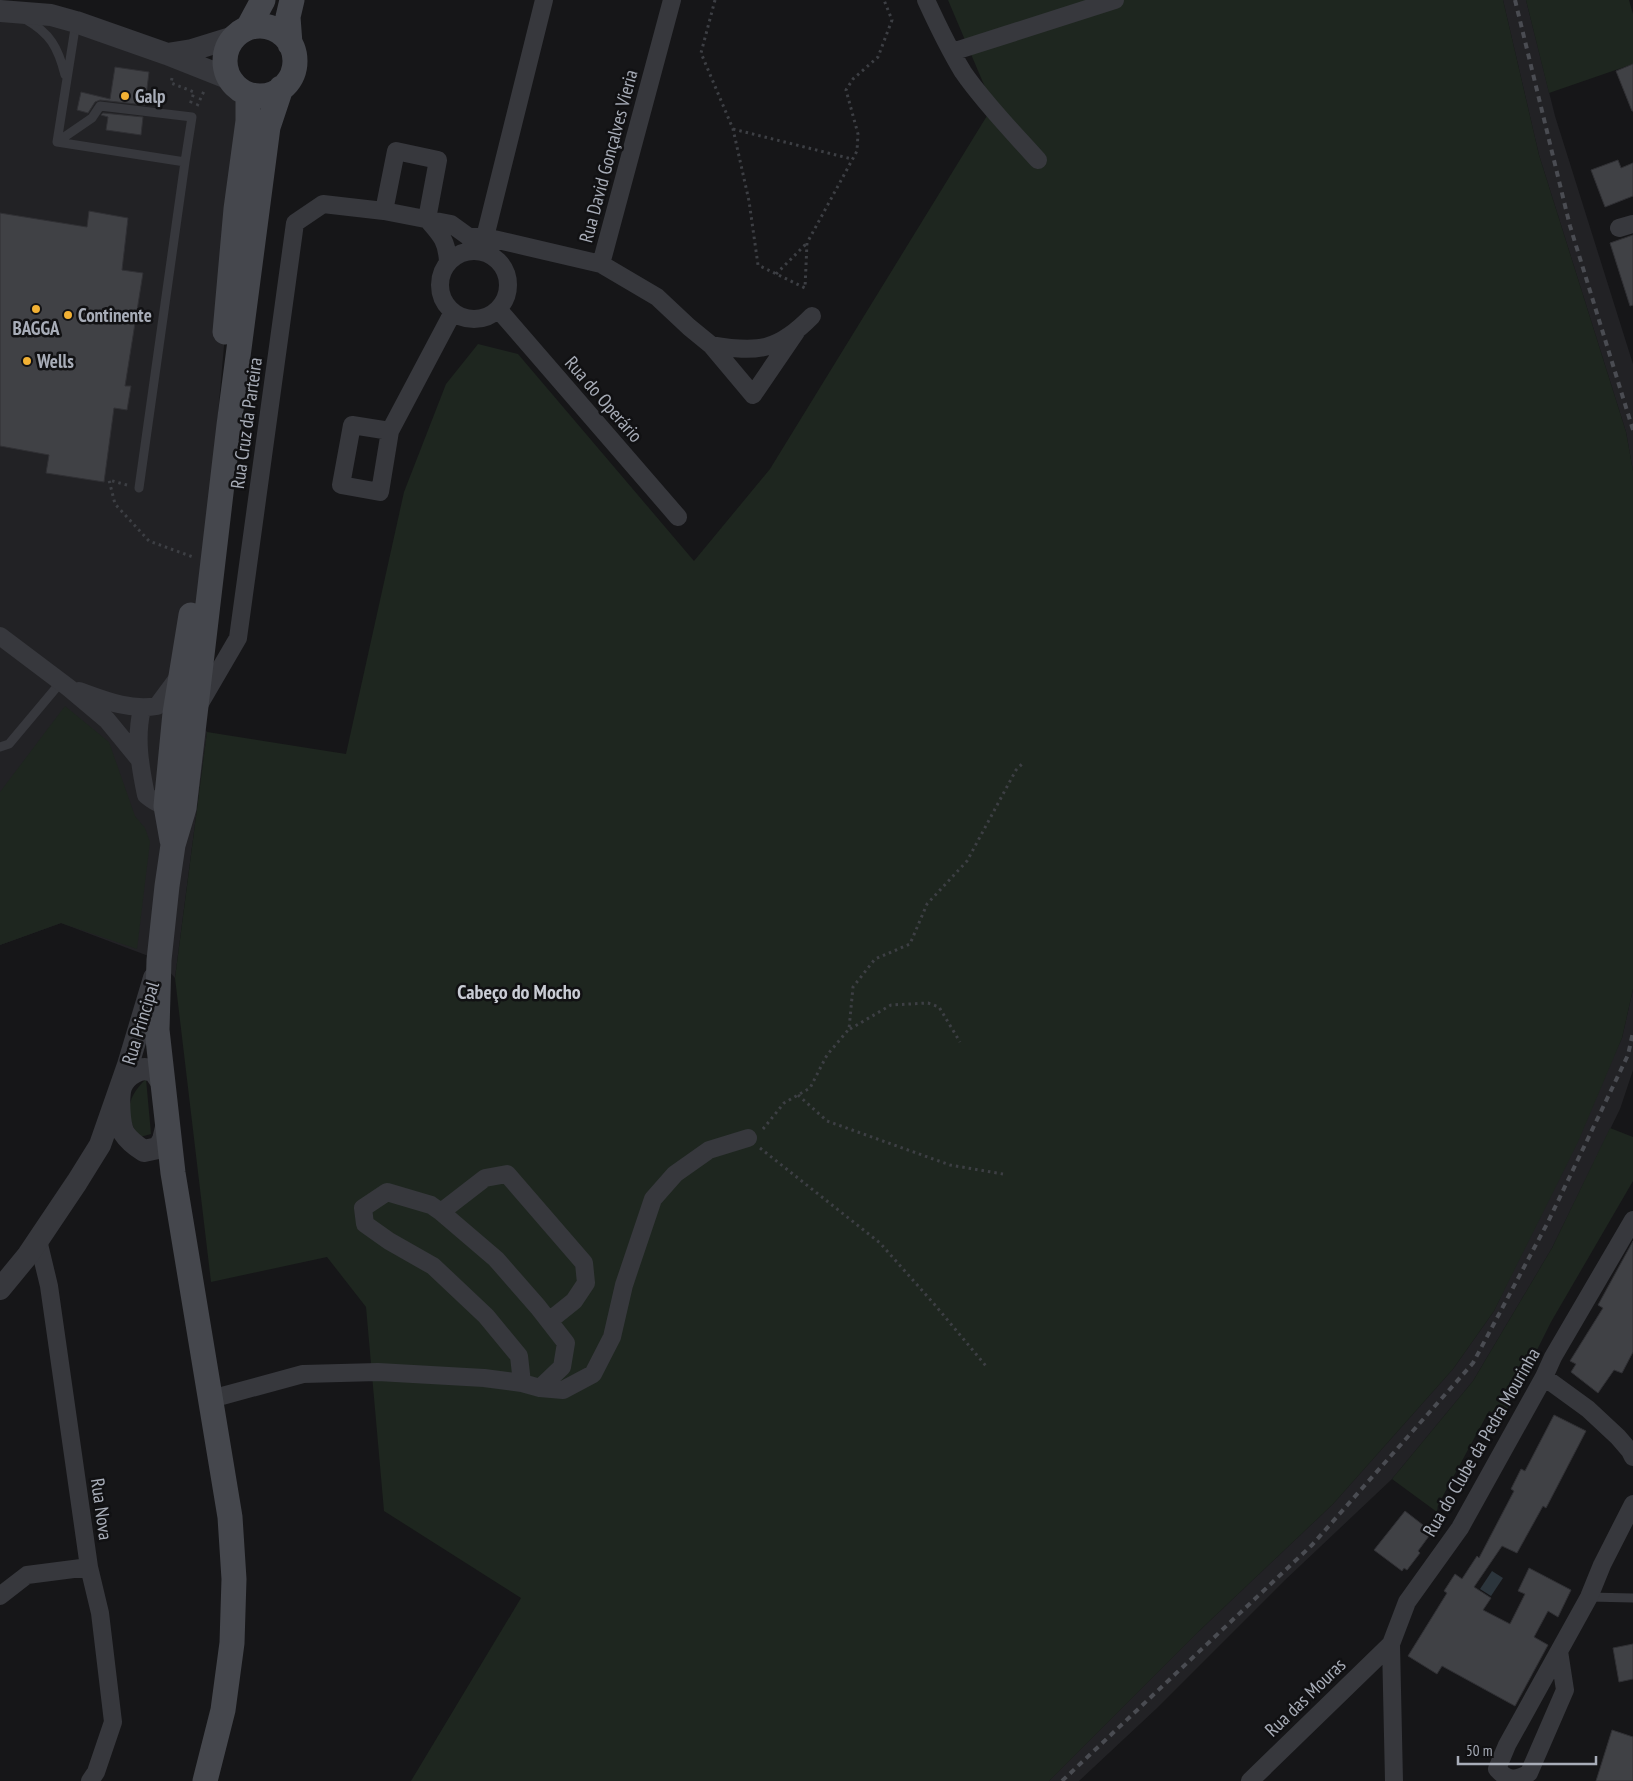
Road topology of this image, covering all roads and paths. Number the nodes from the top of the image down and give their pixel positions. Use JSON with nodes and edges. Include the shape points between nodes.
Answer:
{"nodes":[{"id":1,"x":263,"y":0,"type":"edge"},
{"id":2,"x":292,"y":0,"type":"edge"},
{"id":3,"x":544,"y":0,"type":"edge"},
{"id":4,"x":672,"y":0,"type":"edge"},
{"id":5,"x":715,"y":0,"type":"edge"},
{"id":6,"x":884,"y":0,"type":"edge"},
{"id":7,"x":926,"y":0,"type":"edge"},
{"id":8,"x":1115,"y":0,"type":"edge"},
{"id":9,"x":5,"y":11,"type":"edge"},
{"id":10,"x":76,"y":22,"type":"junction"},
{"id":11,"x":241,"y":32,"type":"junction"},
{"id":12,"x":290,"y":44,"type":"junction"},
{"id":13,"x":952,"y":52,"type":"junction"},
{"id":14,"x":172,"y":56,"type":"junction"},
{"id":15,"x":66,"y":79,"type":"junction"},
{"id":16,"x":230,"y":82,"type":"junction"},
{"id":17,"x":281,"y":88,"type":"junction"},
{"id":18,"x":190,"y":116,"type":"junction"},
{"id":19,"x":733,"y":129,"type":"junction"},
{"id":20,"x":57,"y":142,"type":"junction"},
{"id":21,"x":852,"y":159,"type":"junction"},
{"id":22,"x":1038,"y":160,"type":"dead end"},
{"id":23,"x":185,"y":162,"type":"junction"},
{"id":24,"x":384,"y":211,"type":"junction"},
{"id":25,"x":426,"y":218,"type":"junction"},
{"id":26,"x":807,"y":243,"type":"junction"},
{"id":27,"x":479,"y":244,"type":"junction"},
{"id":28,"x":448,"y":262,"type":"junction"},
{"id":29,"x":601,"y":264,"type":"junction"},
{"id":30,"x":776,"y":274,"type":"junction"},
{"id":31,"x":498,"y":309,"type":"junction"},
{"id":32,"x":452,"y":312,"type":"junction"},
{"id":33,"x":812,"y":316,"type":"dead end"},
{"id":34,"x":796,"y":332,"type":"junction"},
{"id":35,"x":711,"y":345,"type":"junction"},
{"id":36,"x":390,"y":431,"type":"dead end"},
{"id":37,"x":139,"y":488,"type":"joint"},
{"id":38,"x":678,"y":517,"type":"dead end"},
{"id":39,"x":201,"y":560,"type":"junction"},
{"id":40,"x":0,"y":636,"type":"edge"},
{"id":41,"x":65,"y":685,"type":"junction"},
{"id":42,"x":172,"y":714,"type":"junction"},
{"id":43,"x":0,"y":747,"type":"edge"},
{"id":44,"x":139,"y":759,"type":"junction"},
{"id":45,"x":1024,"y":762,"type":"dead end"},
{"id":46,"x":175,"y":802,"type":"junction"},
{"id":47,"x":159,"y":960,"type":"junction"},
{"id":48,"x":849,"y":1029,"type":"junction"},
{"id":49,"x":960,"y":1042,"type":"dead end"},
{"id":50,"x":162,"y":1083,"type":"junction"},
{"id":51,"x":121,"y":1086,"type":"junction"},
{"id":52,"x":798,"y":1095,"type":"junction"},
{"id":53,"x":167,"y":1123,"type":"junction"},
{"id":54,"x":748,"y":1138,"type":"junction"},
{"id":55,"x":144,"y":1151,"type":"junction"},
{"id":56,"x":1003,"y":1174,"type":"dead end"},
{"id":57,"x":77,"y":1182,"type":"junction"},
{"id":58,"x":176,"y":1189,"type":"junction"},
{"id":59,"x":441,"y":1212,"type":"junction"},
{"id":60,"x":1633,"y":1220,"type":"edge"},
{"id":61,"x":38,"y":1240,"type":"junction"},
{"id":62,"x":0,"y":1289,"type":"edge"},
{"id":63,"x":549,"y":1321,"type":"junction"},
{"id":64,"x":986,"y":1366,"type":"dead end"},
{"id":65,"x":1544,"y":1377,"type":"junction"},
{"id":66,"x":522,"y":1383,"type":"junction"},
{"id":67,"x":540,"y":1388,"type":"junction"},
{"id":68,"x":211,"y":1399,"type":"junction"},
{"id":69,"x":1633,"y":1456,"type":"edge"},
{"id":70,"x":1633,"y":1504,"type":"edge"},
{"id":71,"x":89,"y":1567,"type":"junction"},
{"id":72,"x":0,"y":1596,"type":"edge"},
{"id":73,"x":1589,"y":1597,"type":"junction"},
{"id":74,"x":1633,"y":1598,"type":"edge"},
{"id":75,"x":1391,"y":1644,"type":"junction"},
{"id":76,"x":1559,"y":1651,"type":"junction"},
{"id":77,"x":90,"y":1781,"type":"edge"},
{"id":78,"x":205,"y":1781,"type":"edge"},
{"id":79,"x":1250,"y":1781,"type":"edge"},
{"id":80,"x":1394,"y":1781,"type":"edge"}],
"edges":[{"from":1,"to":11,"type":"main road"},
{"from":2,"to":12,"type":"main road","via":[[288,17]]},
{"from":3,"to":27,"type":"street"},
{"from":4,"to":29,"type":"street","name":"Rua David Gonçalves Vieria"},
{"from":5,"to":19,"type":"path","via":[[701,53]]},
{"from":6,"to":21,"type":"path","via":[[892,20],[878,57],[853,79],[846,90],[858,134],[857,151]]},
{"from":7,"to":13,"type":"street"},
{"from":8,"to":13,"type":"street"},
{"from":9,"to":10,"type":"street","via":[[52,15]]},
{"from":9,"to":15,"type":"lane","via":[[40,28],[51,39]]},
{"from":10,"to":14,"type":"street"},
{"from":10,"to":15,"type":"lane"},
{"from":11,"to":12,"type":"main road","via":[[264,26],[275,29]]},
{"from":11,"to":14,"type":"street"},
{"from":11,"to":16,"type":"main road","via":[[228,46],[225,57]]},
{"from":12,"to":17,"type":"main road","via":[[294,68]]},
{"from":13,"to":22,"type":"street","via":[[978,92]]},
{"from":14,"to":16,"type":"street"},
{"from":14,"to":18,"type":"path","via":[[171,83],[194,92]]},
{"from":15,"to":20,"type":"lane"},
{"from":16,"to":17,"type":"main road","via":[[264,96]]},
{"from":16,"to":18,"type":"path"},
{"from":16,"to":39,"type":"main road","via":[[248,121],[236,209],[212,484]]},
{"from":17,"to":42,"type":"main road","via":[[267,135],[229,425]]},
{"from":18,"to":20,"type":"lane","via":[[100,106],[92,118]]},
{"from":18,"to":23,"type":"lane"},
{"from":19,"to":21,"type":"path"},
{"from":19,"to":30,"type":"path","via":[[750,201],[758,266]]},
{"from":20,"to":23,"type":"lane"},
{"from":21,"to":26,"type":"path"},
{"from":23,"to":37,"type":"lane"},
{"from":24,"to":25,"type":"street","name":"Rua Cruz da Parteira"},
{"from":24,"to":25,"type":"street","via":[[396,151],[438,160]]},
{"from":24,"to":42,"type":"street","name":"Rua Cruz da Parteira","via":[[323,204],[296,223],[238,638]]},
{"from":25,"to":27,"type":"street","name":"Rua Cruz da Parteira","via":[[451,224]]},
{"from":25,"to":28,"type":"street","via":[[447,246]]},
{"from":26,"to":30,"type":"path"},
{"from":26,"to":30,"type":"path","via":[[805,288]]},
{"from":27,"to":28,"type":"street"},
{"from":27,"to":29,"type":"street","name":"Rua David Gonçalves Vieria"},
{"from":27,"to":31,"type":"street","via":[[502,265],[507,276],[508,291]]},
{"from":28,"to":32,"type":"street","via":[[439,286],[440,295]]},
{"from":29,"to":35,"type":"street","via":[[657,297]]},
{"from":31,"to":32,"type":"street","via":[[482,319],[466,319]]},
{"from":31,"to":38,"type":"street","name":"Rua do Operário"},
{"from":32,"to":36,"type":"street"},
{"from":33,"to":34,"type":"street"},
{"from":34,"to":35,"type":"street","via":[[771,346],[740,350]]},
{"from":34,"to":35,"type":"street","via":[[753,395]]},
{"from":37,"to":39,"type":"path","via":[[109,480],[115,504],[149,541]]},
{"from":39,"to":42,"type":"main road"},
{"from":40,"to":41,"type":"street"},
{"from":41,"to":42,"type":"street","via":[[108,701]]},
{"from":41,"to":43,"type":"lane","via":[[8,744]]},
{"from":41,"to":44,"type":"street","via":[[107,720]]},
{"from":42,"to":44,"type":"street","via":[[138,726]]},
{"from":42,"to":46,"type":"main road"},
{"from":44,"to":46,"type":"street","via":[[146,795],[156,803]]},
{"from":45,"to":48,"type":"path","via":[[1016,770],[967,861],[927,904],[910,944],[875,959],[852,987]]},
{"from":46,"to":47,"type":"main road"},
{"from":47,"to":50,"type":"main road","via":[[157,1030]]},
{"from":47,"to":51,"type":"street","name":"Rua Principal"},
{"from":48,"to":49,"type":"path","via":[[890,1005],[928,1003],[939,1007]]},
{"from":48,"to":52,"type":"path","via":[[827,1055],[810,1088]]},
{"from":50,"to":51,"type":"street","name":"Rua Principal","via":[[153,1072],[144,1069],[132,1073]]},
{"from":50,"to":53,"type":"main road"},
{"from":51,"to":55,"type":"street","name":"Rua Principal","via":[[123,1132]]},
{"from":51,"to":57,"type":"street","name":"Rua Principal","via":[[100,1144]]},
{"from":52,"to":54,"type":"path","via":[[784,1103],[758,1135]]},
{"from":52,"to":56,"type":"path","via":[[827,1121],[950,1165]]},
{"from":53,"to":55,"type":"street","via":[[158,1148]]},
{"from":53,"to":58,"type":"main road"},
{"from":54,"to":64,"type":"path","via":[[880,1243]]},
{"from":54,"to":67,"type":"street","via":[[709,1150],[675,1174],[653,1199],[624,1285],[612,1337],[593,1374],[563,1390]]},
{"from":55,"to":57,"type":"street","name":"Rua Principal","via":[[129,1149],[109,1153]]},
{"from":55,"to":58,"type":"street","name":"Rua Principal","via":[[158,1160]]},
{"from":57,"to":61,"type":"street","name":"Rua Principal"},
{"from":58,"to":68,"type":"main road"},
{"from":59,"to":63,"type":"street","via":[[496,1259]]},
{"from":59,"to":63,"type":"street","via":[[485,1178],[507,1174],[584,1263],[586,1283],[574,1301]]},
{"from":59,"to":66,"type":"street","via":[[432,1204],[387,1192],[363,1208],[365,1224],[432,1266],[486,1316],[519,1356]]},
{"from":60,"to":65,"type":"street","name":"Rua do Clube da Pedra Mourinha"},
{"from":61,"to":62,"type":"street","name":"Rua Principal"},
{"from":61,"to":71,"type":"street","name":"Rua Nova","via":[[49,1286]]},
{"from":63,"to":67,"type":"street","via":[[566,1343],[562,1367]]},
{"from":65,"to":69,"type":"street","via":[[1588,1409]]},
{"from":65,"to":75,"type":"street","name":"Rua do Clube da Pedra Mourinha","via":[[1460,1528],[1407,1602]]},
{"from":66,"to":67,"type":"street"},
{"from":66,"to":68,"type":"street","via":[[378,1372],[303,1374]]},
{"from":68,"to":78,"type":"main road","via":[[230,1517],[234,1579],[232,1643],[224,1700]]},
{"from":70,"to":73,"type":"street"},
{"from":71,"to":72,"type":"street","via":[[27,1575]]},
{"from":71,"to":77,"type":"street","name":"Rua Nova","via":[[100,1613],[113,1722]]},
{"from":73,"to":74,"type":"lane"},
{"from":73,"to":76,"type":"street"},
{"from":75,"to":79,"type":"street","name":"Rua das Mouras"},
{"from":75,"to":80,"type":"street","name":"Rua do Clube da Pedra Mourinha"},
{"from":76,"to":76,"type":"street","via":[[1507,1746],[1497,1769],[1503,1778],[1519,1780],[1529,1773],[1565,1690]]}]}
